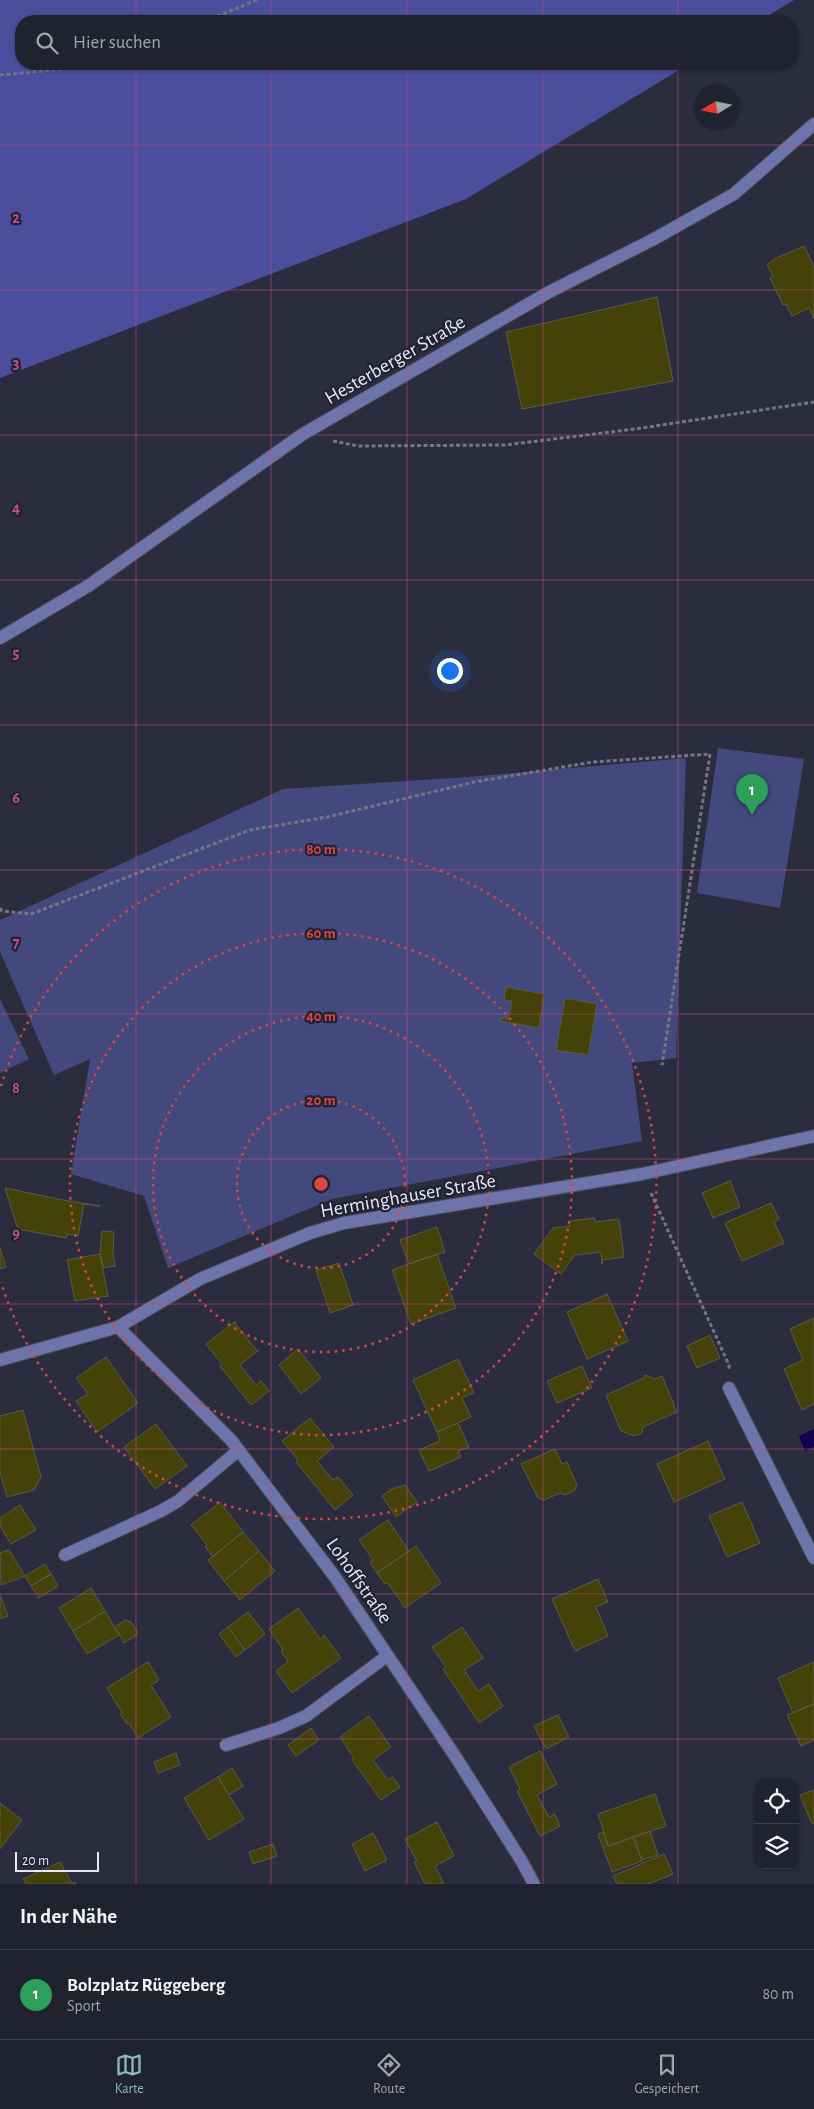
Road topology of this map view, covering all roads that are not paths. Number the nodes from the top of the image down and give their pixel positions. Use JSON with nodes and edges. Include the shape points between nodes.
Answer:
{"nodes":[{"id":1,"x":814,"y":124,"type":"edge"},
{"id":2,"x":0,"y":638,"type":"edge"},
{"id":3,"x":814,"y":1136,"type":"edge"},
{"id":4,"x":118,"y":1327,"type":"junction"},
{"id":5,"x":0,"y":1360,"type":"edge"},
{"id":6,"x":729,"y":1388,"type":"road end"},
{"id":7,"x":239,"y":1450,"type":"junction"},
{"id":8,"x":65,"y":1556,"type":"dead end"},
{"id":9,"x":814,"y":1558,"type":"edge"},
{"id":10,"x":387,"y":1656,"type":"junction"},
{"id":11,"x":226,"y":1745,"type":"dead end"},
{"id":12,"x":534,"y":1884,"type":"edge"}],
"edges":[{"from":1,"to":2,"type":"street","name":"Hesterberger Straße","via":[[734,194],[551,291],[303,434],[88,586]]},
{"from":3,"to":4,"type":"street","name":"Herminghauser Straße","via":[[642,1174],[344,1224],[310,1233],[200,1279]]},
{"from":4,"to":5,"type":"street","name":"Herminghauser Straße"},
{"from":4,"to":7,"type":"street","name":"Lohoffstraße"},
{"from":6,"to":9,"type":"street"},
{"from":7,"to":8,"type":"street","via":[[162,1511]]},
{"from":7,"to":10,"type":"street","name":"Lohoffstraße","via":[[335,1577]]},
{"from":10,"to":11,"type":"street","via":[[296,1721]]},
{"from":10,"to":12,"type":"street","name":"Lohoffstraße","via":[[455,1756]]}]}
